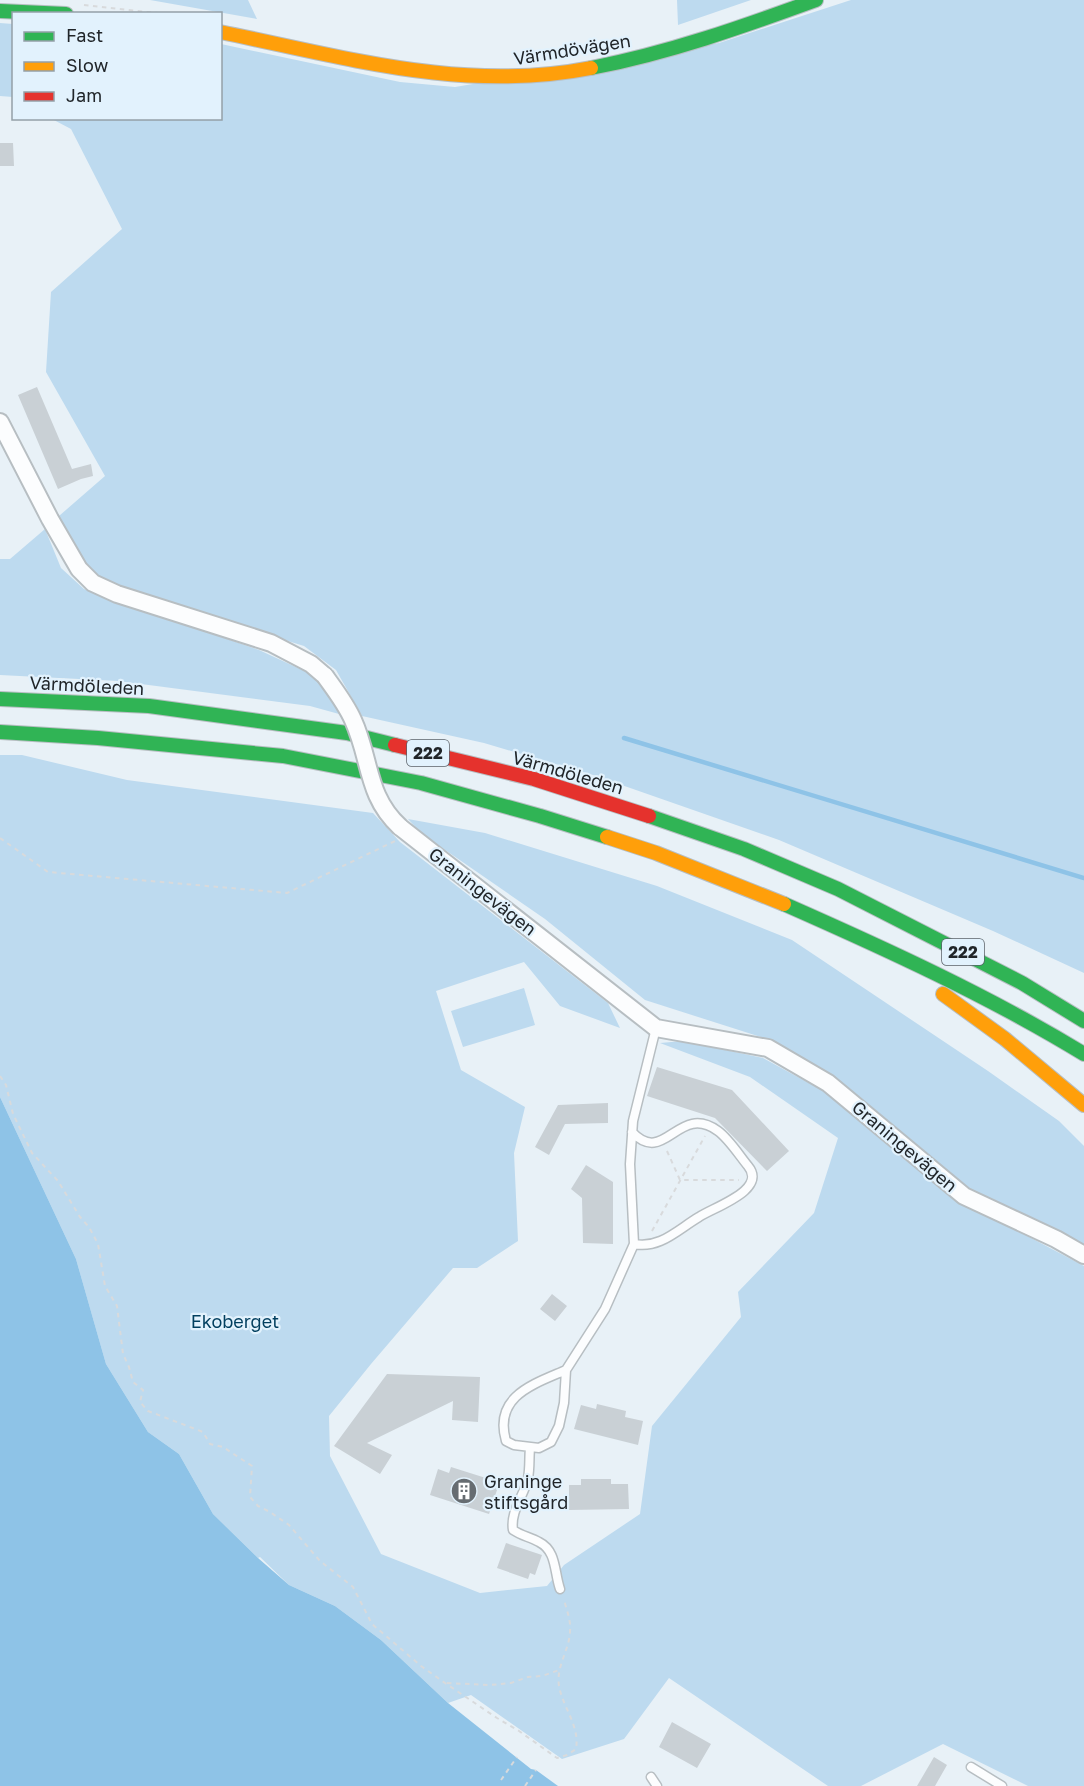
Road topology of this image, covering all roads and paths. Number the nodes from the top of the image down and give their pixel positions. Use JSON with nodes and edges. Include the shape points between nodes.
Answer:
{"nodes":[{"id":1,"x":816,"y":0,"type":"edge"},
{"id":2,"x":0,"y":11,"type":"edge"},
{"id":3,"x":22,"y":12,"type":"edge"},
{"id":4,"x":222,"y":32,"type":"edge"},
{"id":5,"x":0,"y":422,"type":"edge"},
{"id":6,"x":0,"y":699,"type":"edge"},
{"id":7,"x":0,"y":732,"type":"edge"},
{"id":8,"x":403,"y":829,"type":"junction"},
{"id":9,"x":0,"y":838,"type":"edge"},
{"id":10,"x":878,"y":946,"type":"junction"},
{"id":11,"x":1084,"y":1021,"type":"edge"},
{"id":12,"x":656,"y":1028,"type":"junction"},
{"id":13,"x":1084,"y":1054,"type":"edge"},
{"id":14,"x":0,"y":1076,"type":"edge"},
{"id":15,"x":1084,"y":1105,"type":"edge"},
{"id":16,"x":710,"y":1127,"type":"junction"},
{"id":17,"x":632,"y":1132,"type":"junction"},
{"id":18,"x":662,"y":1141,"type":"junction"},
{"id":19,"x":680,"y":1180,"type":"junction"},
{"id":20,"x":753,"y":1180,"type":"junction"},
{"id":21,"x":634,"y":1244,"type":"junction"},
{"id":22,"x":643,"y":1246,"type":"junction"},
{"id":23,"x":1084,"y":1255,"type":"edge"},
{"id":24,"x":566,"y":1370,"type":"junction"},
{"id":25,"x":530,"y":1448,"type":"junction"},
{"id":26,"x":560,"y":1589,"type":"joint"},
{"id":27,"x":559,"y":1670,"type":"junction"},
{"id":28,"x":445,"y":1683,"type":"junction"},
{"id":29,"x":518,"y":1757,"type":"dead end"},
{"id":30,"x":971,"y":1767,"type":"dead end"},
{"id":31,"x":536,"y":1770,"type":"dead end"},
{"id":32,"x":651,"y":1777,"type":"dead end"},
{"id":33,"x":501,"y":1779,"type":"dead end"},
{"id":34,"x":525,"y":1786,"type":"edge"},
{"id":35,"x":657,"y":1786,"type":"edge"},
{"id":36,"x":1002,"y":1786,"type":"edge"}],
"edges":[{"from":1,"to":4,"type":"main road","name":"Värmdövägen","via":[[697,42],[632,59],[593,68],[497,78],[406,69]]},
{"from":2,"to":3,"type":"main road"},
{"from":5,"to":8,"type":"street","name":"Graningevägen","bridge":true,"via":[[50,519],[93,583],[271,643],[325,676],[354,721],[378,801]]},
{"from":6,"to":11,"type":"main road","name":"Värmdöleden","number":"222","via":[[149,706],[347,733],[534,779],[744,849],[838,889],[1022,983]]},
{"from":7,"to":10,"type":"main road","number":"222","via":[[283,756],[421,783],[656,853]]},
{"from":8,"to":9,"type":"path","via":[[395,841],[287,893],[48,872]]},
{"from":8,"to":12,"type":"street","name":"Graningevägen"},
{"from":10,"to":13,"type":"main road","number":"222","via":[[1035,1024]]},
{"from":10,"to":15,"type":"main road","via":[[1005,1039]]},
{"from":12,"to":17,"type":"lane"},
{"from":12,"to":23,"type":"street","name":"Graningevägen","via":[[768,1048],[828,1083],[964,1196]]},
{"from":14,"to":28,"type":"path","via":[[32,1153],[58,1181],[99,1244],[105,1286],[117,1306],[123,1354],[133,1382],[143,1390],[140,1402],[148,1411],[203,1432],[210,1444],[252,1466],[250,1497],[258,1506],[289,1525],[320,1561],[353,1587],[372,1624]]},
{"from":16,"to":18,"type":"lane","via":[[687,1124]]},
{"from":16,"to":19,"type":"path"},
{"from":16,"to":20,"type":"lane","via":[[751,1169]]},
{"from":17,"to":18,"type":"lane","via":[[646,1142]]},
{"from":17,"to":21,"type":"lane"},
{"from":18,"to":19,"type":"path"},
{"from":19,"to":20,"type":"path"},
{"from":19,"to":22,"type":"path"},
{"from":20,"to":22,"type":"lane","via":[[744,1192],[656,1245]]},
{"from":21,"to":22,"type":"lane"},
{"from":21,"to":24,"type":"lane","via":[[605,1309]]},
{"from":24,"to":25,"type":"lane","via":[[560,1426],[551,1442]]},
{"from":24,"to":25,"type":"lane","via":[[525,1389],[509,1406],[503,1428],[506,1440]]},
{"from":25,"to":26,"type":"lane","via":[[528,1477],[513,1515],[513,1530],[552,1552]]},
{"from":26,"to":27,"type":"path","via":[[570,1619],[570,1634]]},
{"from":27,"to":28,"type":"path","via":[[511,1683]]},
{"from":27,"to":28,"type":"path","via":[[560,1687],[578,1737],[576,1749],[557,1758]]},
{"from":29,"to":33,"type":"path"},
{"from":30,"to":36,"type":"lane"},
{"from":31,"to":34,"type":"path"},
{"from":32,"to":35,"type":"lane"}]}
